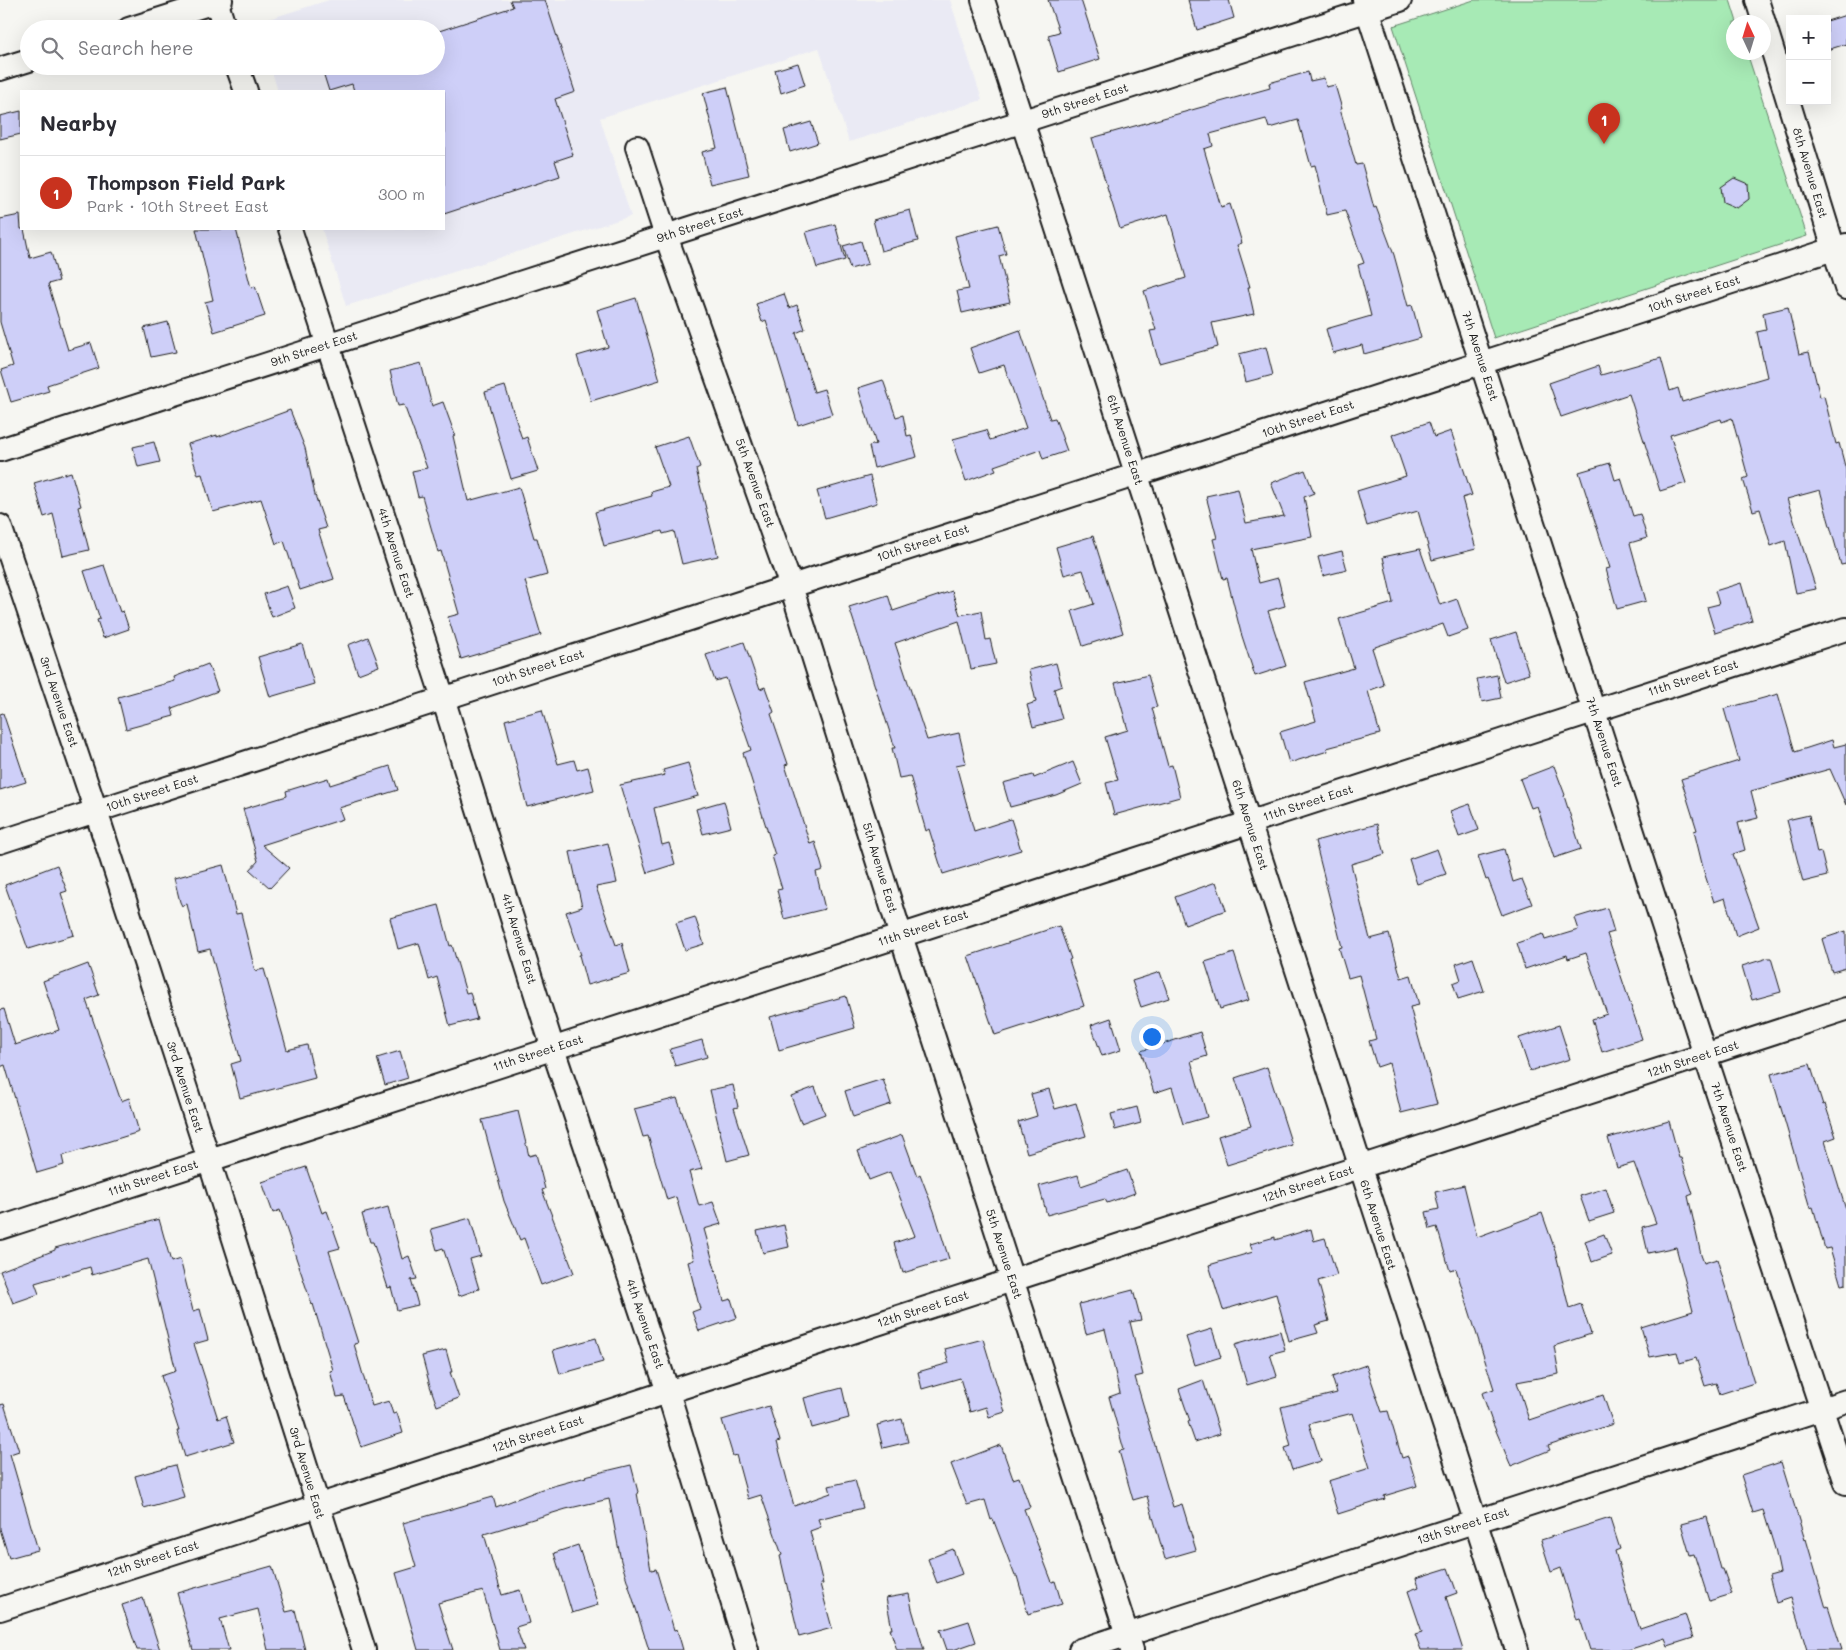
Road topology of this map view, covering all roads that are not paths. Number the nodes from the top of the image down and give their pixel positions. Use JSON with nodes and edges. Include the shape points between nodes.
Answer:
{"nodes":[{"id":1,"x":218,"y":0,"type":"edge"},
{"id":2,"x":983,"y":0,"type":"edge"},
{"id":3,"x":1400,"y":0,"type":"edge"},
{"id":4,"x":1757,"y":0,"type":"edge"},
{"id":5,"x":1366,"y":5,"type":"edge"},
{"id":6,"x":157,"y":20,"type":"edge"},
{"id":7,"x":223,"y":20,"type":"edge"},
{"id":8,"x":20,"y":63,"type":"edge"},
{"id":9,"x":0,"y":69,"type":"edge"},
{"id":10,"x":241,"y":75,"type":"edge"},
{"id":11,"x":246,"y":90,"type":"edge"},
{"id":12,"x":1023,"y":121,"type":"junction"},
{"id":13,"x":637,"y":147,"type":"dead end"},
{"id":14,"x":290,"y":230,"type":"edge"},
{"id":15,"x":666,"y":236,"type":"junction"},
{"id":16,"x":1840,"y":247,"type":"edge"},
{"id":17,"x":1846,"y":288,"type":"edge"},
{"id":18,"x":328,"y":344,"type":"junction"},
{"id":19,"x":1482,"y":362,"type":"junction"},
{"id":20,"x":0,"y":450,"type":"edge"},
{"id":21,"x":1136,"y":474,"type":"junction"},
{"id":22,"x":0,"y":526,"type":"edge"},
{"id":23,"x":792,"y":586,"type":"junction"},
{"id":24,"x":1846,"y":629,"type":"edge"},
{"id":25,"x":444,"y":698,"type":"junction"},
{"id":26,"x":1594,"y":711,"type":"junction"},
{"id":27,"x":96,"y":811,"type":"junction"},
{"id":28,"x":1249,"y":823,"type":"junction"},
{"id":29,"x":0,"y":842,"type":"edge"},
{"id":30,"x":901,"y":936,"type":"junction"},
{"id":31,"x":1846,"y":1010,"type":"edge"},
{"id":32,"x":553,"y":1049,"type":"junction"},
{"id":33,"x":1705,"y":1055,"type":"junction"},
{"id":34,"x":209,"y":1160,"type":"junction"},
{"id":35,"x":1360,"y":1168,"type":"junction"},
{"id":36,"x":0,"y":1228,"type":"edge"},
{"id":37,"x":1013,"y":1280,"type":"junction"},
{"id":38,"x":668,"y":1392,"type":"junction"},
{"id":39,"x":1846,"y":1401,"type":"edge"},
{"id":40,"x":1822,"y":1409,"type":"junction"},
{"id":41,"x":1846,"y":1483,"type":"edge"},
{"id":42,"x":317,"y":1506,"type":"junction"},
{"id":43,"x":1474,"y":1522,"type":"junction"},
{"id":44,"x":0,"y":1609,"type":"edge"},
{"id":45,"x":1129,"y":1642,"type":"edge"},
{"id":46,"x":364,"y":1650,"type":"edge"},
{"id":47,"x":747,"y":1650,"type":"edge"},
{"id":48,"x":1080,"y":1650,"type":"edge"},
{"id":49,"x":1517,"y":1650,"type":"edge"}],
"edges":[{"from":1,"to":6,"type":"street"},
{"from":1,"to":7,"type":"street"},
{"from":2,"to":12,"type":"street","name":"6th Avenue East"},
{"from":3,"to":5,"type":"street","name":"9th Street East"},
{"from":4,"to":16,"type":"street","name":"8th Avenue East"},
{"from":5,"to":12,"type":"street","name":"9th Street East"},
{"from":5,"to":19,"type":"street","name":"7th Avenue East"},
{"from":8,"to":9,"type":"street"},
{"from":10,"to":11,"type":"street"},
{"from":12,"to":15,"type":"street","name":"9th Street East"},
{"from":12,"to":21,"type":"street","name":"6th Avenue East"},
{"from":13,"to":15,"type":"street","name":"5th Avenue East"},
{"from":14,"to":18,"type":"street","name":"4th Avenue East"},
{"from":15,"to":18,"type":"street","name":"9th Street East"},
{"from":15,"to":23,"type":"street","name":"5th Avenue East"},
{"from":16,"to":17,"type":"street","name":"8th Avenue East"},
{"from":16,"to":19,"type":"street","name":"10th Street East"},
{"from":18,"to":20,"type":"street","name":"9th Street East"},
{"from":18,"to":25,"type":"street","name":"4th Avenue East"},
{"from":19,"to":21,"type":"street","name":"10th Street East"},
{"from":19,"to":26,"type":"street","name":"7th Avenue East"},
{"from":21,"to":23,"type":"street","name":"10th Street East"},
{"from":21,"to":28,"type":"street","name":"6th Avenue East"},
{"from":22,"to":27,"type":"street","name":"3rd Avenue East"},
{"from":23,"to":25,"type":"street","name":"10th Street East"},
{"from":23,"to":30,"type":"street","name":"5th Avenue East"},
{"from":24,"to":26,"type":"street","name":"11th Street East"},
{"from":25,"to":27,"type":"street","name":"10th Street East"},
{"from":25,"to":32,"type":"street","name":"4th Avenue East"},
{"from":26,"to":28,"type":"street","name":"11th Street East"},
{"from":26,"to":33,"type":"street","name":"7th Avenue East"},
{"from":27,"to":29,"type":"street","name":"10th Street East"},
{"from":27,"to":34,"type":"street","name":"3rd Avenue East"},
{"from":28,"to":30,"type":"street","name":"11th Street East"},
{"from":28,"to":35,"type":"street","name":"6th Avenue East"},
{"from":30,"to":32,"type":"street","name":"11th Street East"},
{"from":30,"to":37,"type":"street","name":"5th Avenue East"},
{"from":31,"to":33,"type":"street","name":"12th Street East"},
{"from":32,"to":34,"type":"street","name":"11th Street East"},
{"from":32,"to":38,"type":"street","name":"4th Avenue East"},
{"from":33,"to":35,"type":"street","name":"12th Street East"},
{"from":33,"to":40,"type":"street","name":"7th Avenue East"},
{"from":34,"to":36,"type":"street","name":"11th Street East"},
{"from":34,"to":42,"type":"street","name":"3rd Avenue East"},
{"from":35,"to":37,"type":"street","name":"12th Street East"},
{"from":35,"to":43,"type":"street","name":"6th Avenue East"},
{"from":37,"to":38,"type":"street","name":"12th Street East"},
{"from":37,"to":45,"type":"street","name":"5th Avenue East"},
{"from":38,"to":42,"type":"street","name":"12th Street East"},
{"from":38,"to":47,"type":"street","name":"4th Avenue East"},
{"from":39,"to":40,"type":"street","name":"13th Street East"},
{"from":40,"to":41,"type":"street","name":"7th Avenue East"},
{"from":40,"to":43,"type":"street","name":"13th Street East"},
{"from":42,"to":44,"type":"street","name":"12th Street East"},
{"from":42,"to":46,"type":"street","name":"3rd Avenue East"},
{"from":43,"to":45,"type":"street","name":"13th Street East"},
{"from":43,"to":49,"type":"street","name":"6th Avenue East"},
{"from":45,"to":48,"type":"street","name":"13th Street East"}]}
